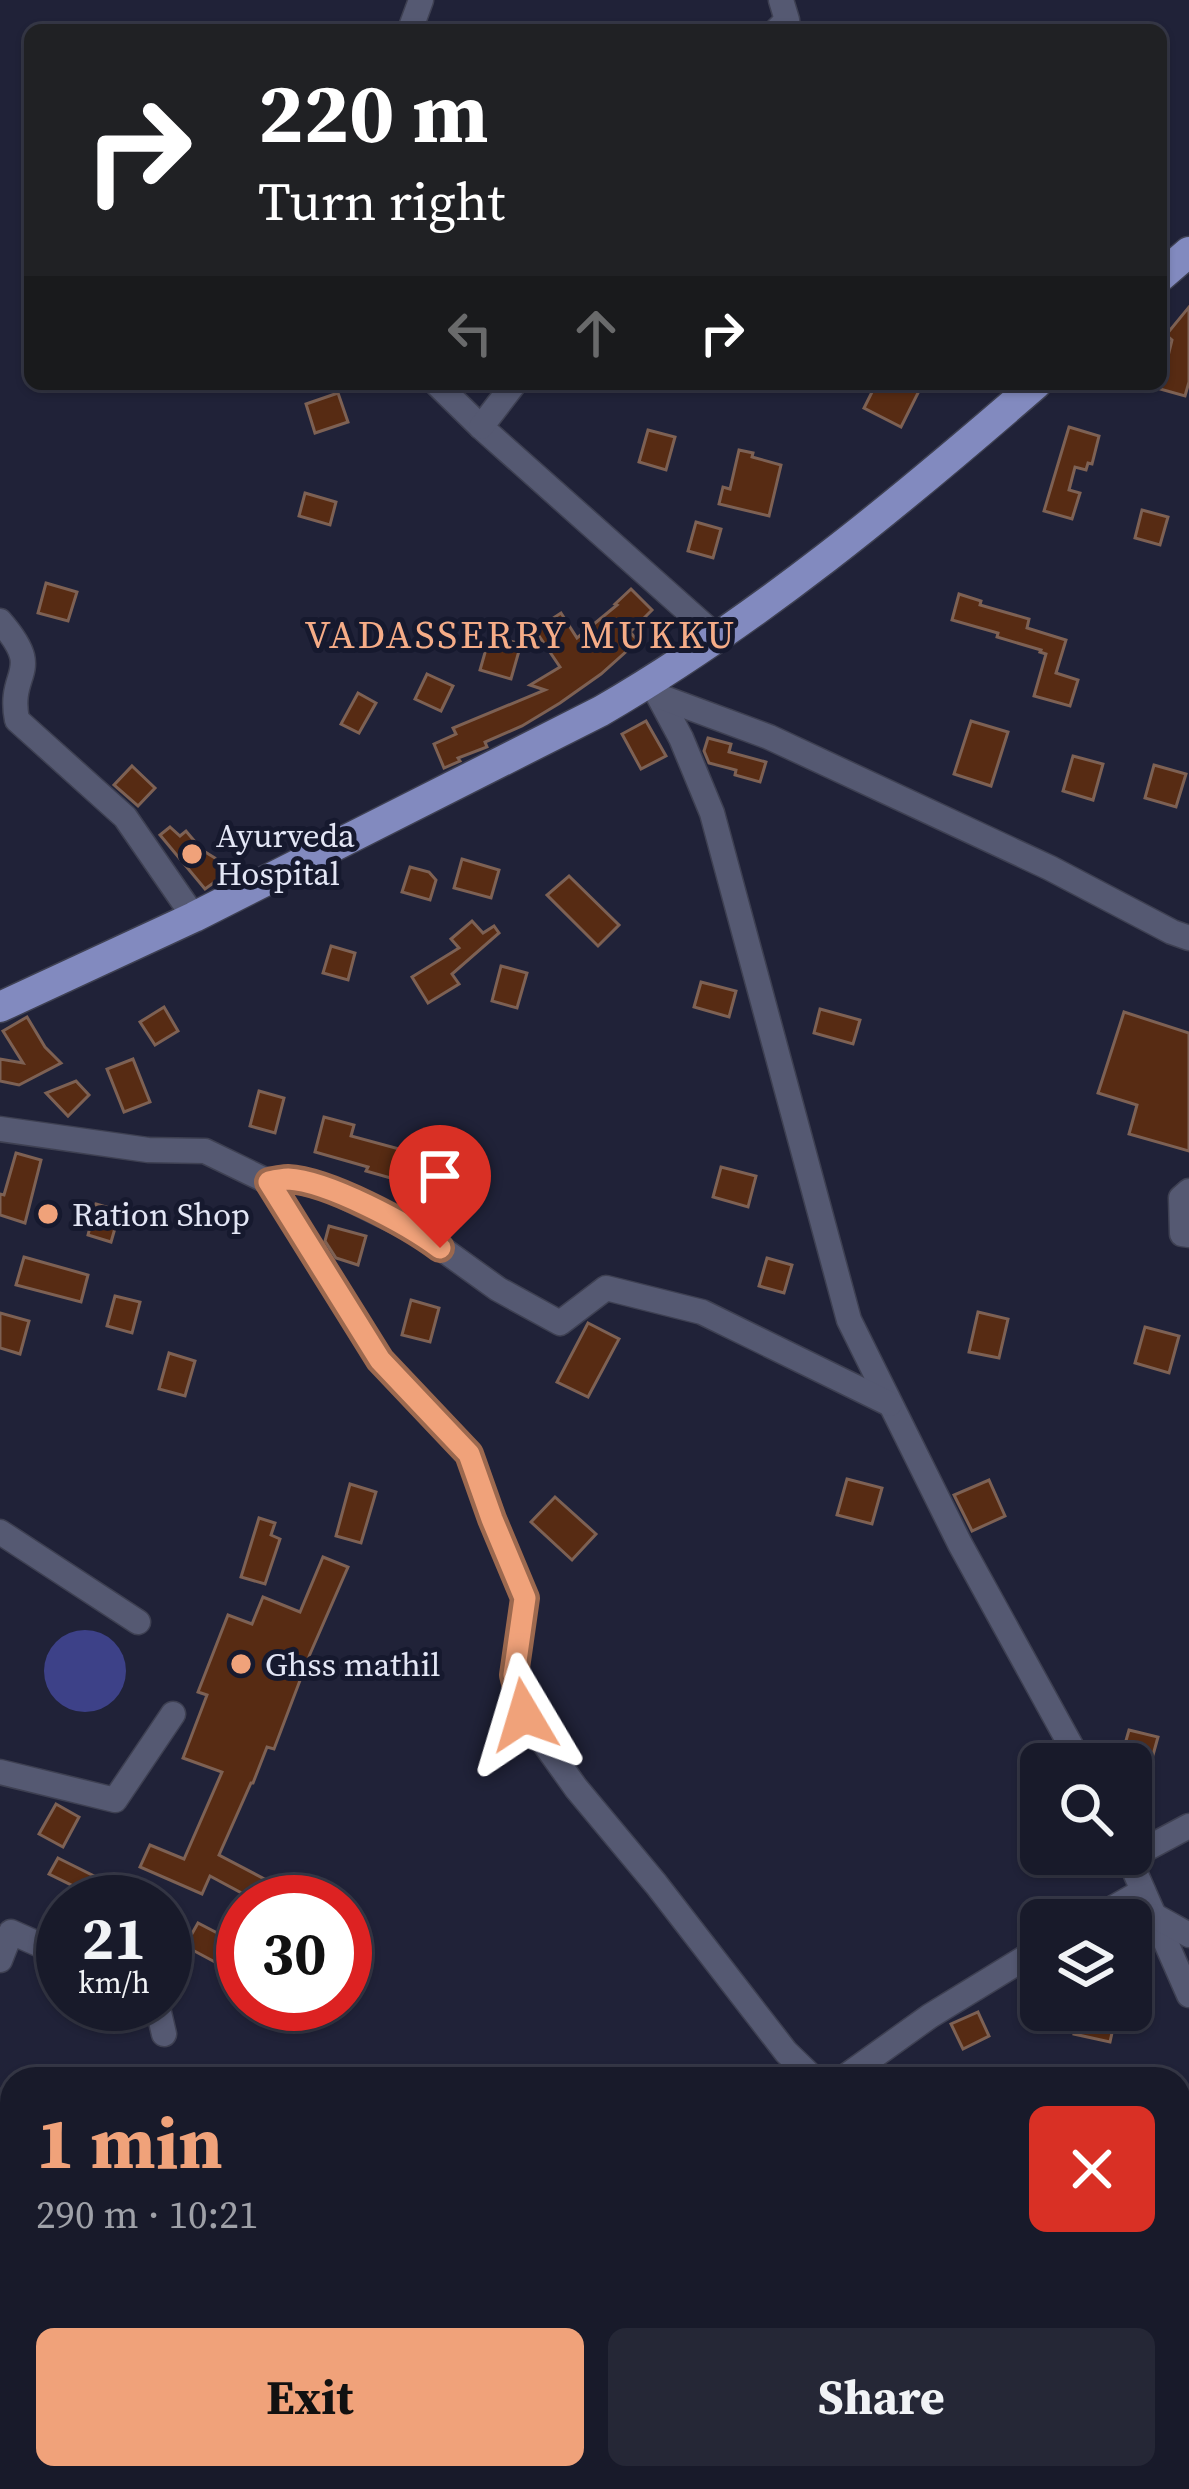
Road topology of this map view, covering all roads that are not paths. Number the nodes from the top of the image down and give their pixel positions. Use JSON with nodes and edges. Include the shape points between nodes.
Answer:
{"nodes":[{"id":1,"x":443,"y":390,"type":"edge"},
{"id":2,"x":509,"y":390,"type":"edge"},
{"id":3,"x":1029,"y":390,"type":"edge"},
{"id":4,"x":481,"y":427,"type":"junction"},
{"id":5,"x":0,"y":621,"type":"edge"},
{"id":6,"x":717,"y":637,"type":"junction"},
{"id":7,"x":656,"y":690,"type":"junction"},
{"id":8,"x":194,"y":917,"type":"junction"},
{"id":9,"x":1189,"y":938,"type":"edge"},
{"id":10,"x":0,"y":1007,"type":"edge"},
{"id":11,"x":0,"y":1129,"type":"edge"},
{"id":12,"x":269,"y":1182,"type":"junction"},
{"id":13,"x":1189,"y":1191,"type":"edge"},
{"id":14,"x":1189,"y":1235,"type":"edge"},
{"id":15,"x":890,"y":1404,"type":"junction"},
{"id":16,"x":0,"y":1532,"type":"edge"},
{"id":17,"x":138,"y":1622,"type":"dead end"},
{"id":18,"x":173,"y":1714,"type":"dead end"},
{"id":19,"x":1069,"y":1743,"type":"edge"},
{"id":20,"x":0,"y":1772,"type":"edge"},
{"id":21,"x":1189,"y":1826,"type":"edge"},
{"id":22,"x":1152,"y":1844,"type":"edge"},
{"id":23,"x":1136,"y":1875,"type":"edge"},
{"id":24,"x":1143,"y":1892,"type":"junction"},
{"id":25,"x":1130,"y":1899,"type":"edge"},
{"id":26,"x":1155,"y":1916,"type":"junction"},
{"id":27,"x":1189,"y":1934,"type":"edge"},
{"id":28,"x":36,"y":1943,"type":"edge"},
{"id":29,"x":0,"y":1960,"type":"edge"},
{"id":30,"x":1020,"y":1961,"type":"edge"},
{"id":31,"x":1189,"y":1995,"type":"edge"},
{"id":32,"x":802,"y":2067,"type":"edge"},
{"id":33,"x":859,"y":2067,"type":"edge"}],
"edges":[{"from":1,"to":4,"type":"street"},
{"from":2,"to":4,"type":"street"},
{"from":3,"to":6,"type":"main road","via":[[861,533]]},
{"from":4,"to":6,"type":"street"},
{"from":5,"to":8,"type":"street","via":[[25,660],[17,720],[124,817]]},
{"from":6,"to":7,"type":"main road"},
{"from":7,"to":8,"type":"main road"},
{"from":7,"to":9,"type":"street"},
{"from":7,"to":15,"type":"street","via":[[712,813],[849,1320]]},
{"from":8,"to":10,"type":"main road"},
{"from":11,"to":12,"type":"street","via":[[205,1151]]},
{"from":12,"to":15,"type":"street","via":[[287,1178],[328,1189],[420,1233],[560,1323],[606,1288],[676,1304]]},
{"from":12,"to":32,"type":"street","via":[[380,1360],[469,1454],[525,1598],[514,1675],[524,1715]]},
{"from":13,"to":14,"type":"street","via":[[1181,1198],[1182,1234]]},
{"from":15,"to":19,"type":"street"},
{"from":16,"to":17,"type":"street"},
{"from":18,"to":20,"type":"street","via":[[116,1800]]},
{"from":21,"to":22,"type":"street"},
{"from":23,"to":24,"type":"street"},
{"from":24,"to":25,"type":"street"},
{"from":24,"to":26,"type":"street"},
{"from":26,"to":27,"type":"street"},
{"from":26,"to":31,"type":"street"},
{"from":28,"to":29,"type":"street","via":[[11,1932]]},
{"from":30,"to":33,"type":"street"}]}
